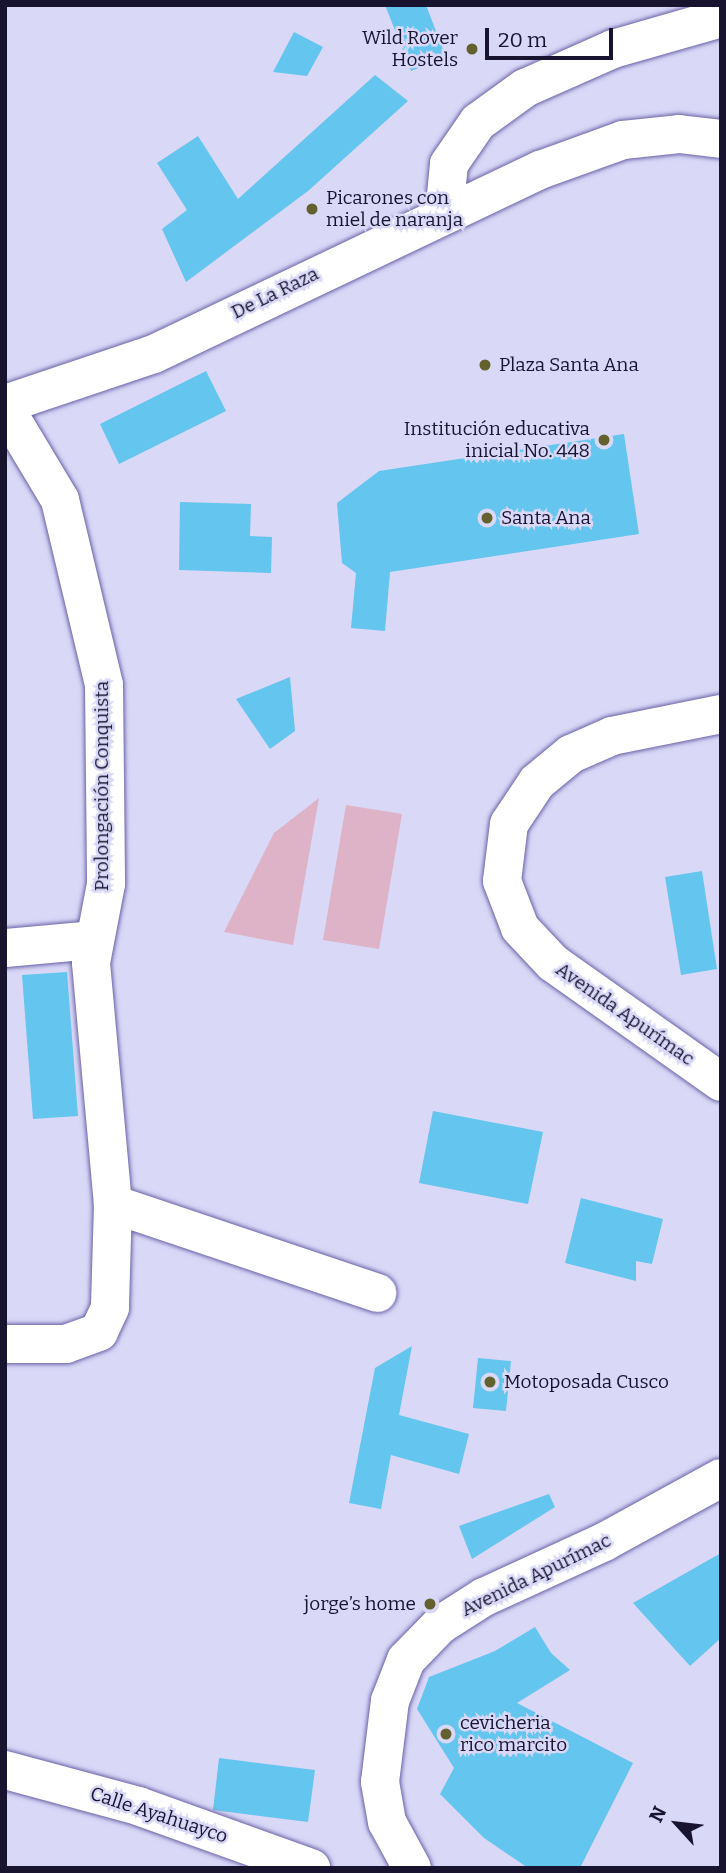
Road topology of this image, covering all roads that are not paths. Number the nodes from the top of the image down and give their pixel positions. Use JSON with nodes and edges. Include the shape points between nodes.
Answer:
{"nodes":[{"id":1,"x":721,"y":18,"type":"edge"},
{"id":2,"x":721,"y":139,"type":"edge"},
{"id":3,"x":444,"y":215,"type":"junction"},
{"id":4,"x":5,"y":406,"type":"edge"},
{"id":5,"x":721,"y":714,"type":"edge"},
{"id":6,"x":93,"y":940,"type":"junction"},
{"id":7,"x":5,"y":948,"type":"edge"},
{"id":8,"x":721,"y":1082,"type":"edge"},
{"id":9,"x":113,"y":1204,"type":"junction"},
{"id":10,"x":377,"y":1293,"type":"dead end"},
{"id":11,"x":5,"y":1344,"type":"edge"},
{"id":12,"x":721,"y":1478,"type":"edge"},
{"id":13,"x":5,"y":1770,"type":"edge"},
{"id":14,"x":304,"y":1867,"type":"edge"},
{"id":15,"x":412,"y":1868,"type":"edge"}],
"edges":[{"from":1,"to":3,"type":"street","via":[[613,50],[525,88],[478,122],[449,164]]},
{"from":2,"to":3,"type":"street","name":"De La Raza","via":[[679,134],[623,140],[540,170]]},
{"from":3,"to":4,"type":"street","name":"De La Raza","via":[[154,354]]},
{"from":4,"to":6,"type":"street","name":"Prolongación Conquista","via":[[60,500],[104,685],[106,884]]},
{"from":5,"to":8,"type":"street","name":"Avenida Apurímac","via":[[612,736],[571,754],[537,782],[509,824],[502,881],[520,928],[553,963]]},
{"from":6,"to":7,"type":"street"},
{"from":6,"to":9,"type":"street","name":"Prolongación Conquista"},
{"from":9,"to":10,"type":"street"},
{"from":9,"to":11,"type":"street","name":"Prolongación Conquista","via":[[110,1308],[99,1332],[66,1344]]},
{"from":12,"to":15,"type":"street","name":"Avenida Apurímac","via":[[604,1542],[484,1597],[440,1625],[407,1660],[390,1701],[380,1782],[387,1822]]},
{"from":13,"to":14,"type":"street","name":"Calle Ayahuayco","via":[[138,1806]]}]}
